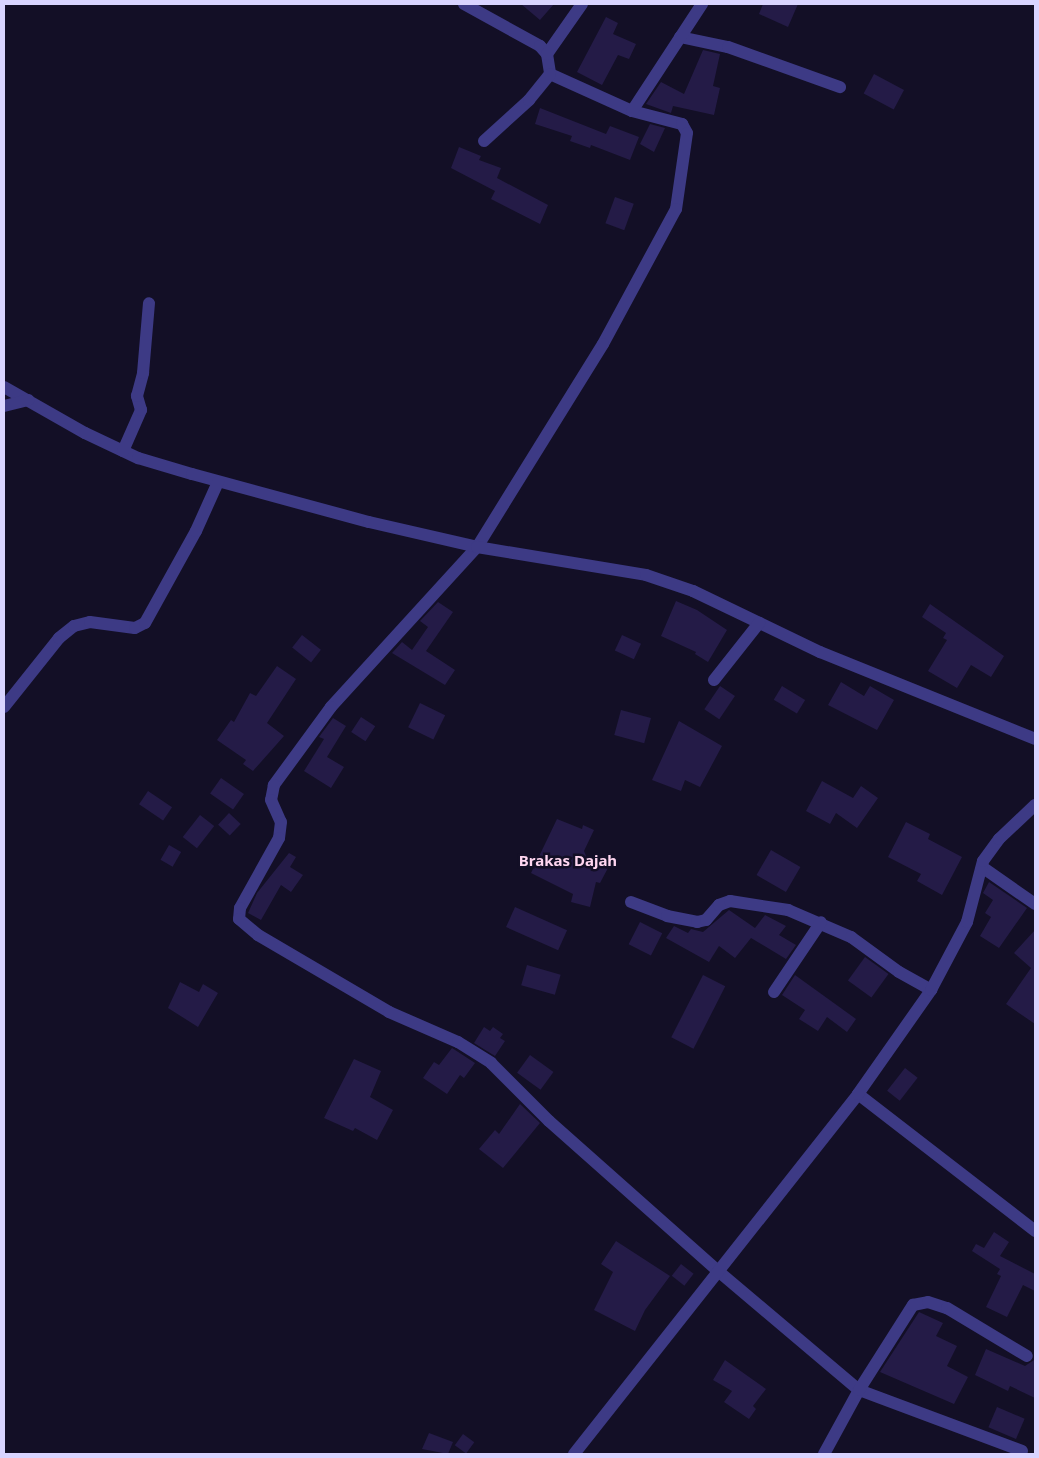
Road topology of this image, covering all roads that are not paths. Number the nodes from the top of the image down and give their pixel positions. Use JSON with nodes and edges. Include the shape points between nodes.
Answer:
{"nodes":[{"id":1,"x":464,"y":4,"type":"edge"},
{"id":2,"x":582,"y":4,"type":"edge"},
{"id":3,"x":702,"y":4,"type":"edge"},
{"id":4,"x":680,"y":37,"type":"junction"},
{"id":5,"x":547,"y":54,"type":"junction"},
{"id":6,"x":550,"y":74,"type":"junction"},
{"id":7,"x":840,"y":87,"type":"dead end"},
{"id":8,"x":632,"y":111,"type":"junction"},
{"id":9,"x":484,"y":141,"type":"dead end"},
{"id":10,"x":149,"y":303,"type":"dead end"},
{"id":11,"x":4,"y":387,"type":"edge"},
{"id":12,"x":28,"y":400,"type":"junction"},
{"id":13,"x":4,"y":406,"type":"edge"},
{"id":14,"x":123,"y":451,"type":"junction"},
{"id":15,"x":218,"y":482,"type":"junction"},
{"id":16,"x":477,"y":547,"type":"junction"},
{"id":17,"x":759,"y":623,"type":"junction"},
{"id":18,"x":714,"y":680,"type":"dead end"},
{"id":19,"x":4,"y":708,"type":"edge"},
{"id":20,"x":1035,"y":739,"type":"edge"},
{"id":21,"x":1035,"y":804,"type":"edge"},
{"id":22,"x":982,"y":867,"type":"junction"},
{"id":23,"x":631,"y":902,"type":"dead end"},
{"id":24,"x":1035,"y":904,"type":"edge"},
{"id":25,"x":821,"y":922,"type":"junction"},
{"id":26,"x":931,"y":990,"type":"junction"},
{"id":27,"x":774,"y":992,"type":"dead end"},
{"id":28,"x":858,"y":1094,"type":"junction"},
{"id":29,"x":1035,"y":1231,"type":"edge"},
{"id":30,"x":718,"y":1271,"type":"junction"},
{"id":31,"x":1027,"y":1356,"type":"dead end"},
{"id":32,"x":859,"y":1390,"type":"junction"},
{"id":33,"x":1022,"y":1451,"type":"dead end"},
{"id":34,"x":574,"y":1454,"type":"edge"},
{"id":35,"x":824,"y":1454,"type":"edge"}],
"edges":[{"from":1,"to":5,"type":"street","via":[[540,46]]},
{"from":2,"to":5,"type":"street"},
{"from":3,"to":4,"type":"street"},
{"from":4,"to":7,"type":"street","via":[[728,48]]},
{"from":4,"to":8,"type":"street"},
{"from":5,"to":6,"type":"street"},
{"from":6,"to":8,"type":"street"},
{"from":6,"to":9,"type":"street","via":[[529,100]]},
{"from":8,"to":16,"type":"street","via":[[678,122],[685,127],[684,166],[676,209],[604,344]]},
{"from":10,"to":14,"type":"street","via":[[143,373],[137,396],[141,410]]},
{"from":11,"to":12,"type":"street"},
{"from":12,"to":13,"type":"street"},
{"from":12,"to":14,"type":"street"},
{"from":14,"to":15,"type":"street"},
{"from":15,"to":16,"type":"street"},
{"from":15,"to":19,"type":"street","via":[[196,531],[145,623],[135,628],[90,622],[74,626],[59,638]]},
{"from":16,"to":17,"type":"street","via":[[646,575],[693,591]]},
{"from":16,"to":30,"type":"street","via":[[331,707],[274,785],[271,800],[281,822],[279,838],[240,908],[239,919],[258,935],[389,1012],[458,1042],[492,1063],[549,1121]]},
{"from":17,"to":18,"type":"street"},
{"from":17,"to":20,"type":"street","via":[[820,652]]},
{"from":21,"to":22,"type":"street","via":[[1000,838]]},
{"from":22,"to":24,"type":"street"},
{"from":22,"to":26,"type":"street","via":[[967,922]]},
{"from":23,"to":25,"type":"street","via":[[667,916],[698,922],[706,920],[719,905],[730,901],[766,904]]},
{"from":25,"to":26,"type":"street","via":[[851,937],[899,972]]},
{"from":25,"to":27,"type":"street"},
{"from":26,"to":28,"type":"street"},
{"from":28,"to":29,"type":"street"},
{"from":28,"to":30,"type":"street"},
{"from":30,"to":32,"type":"street"},
{"from":30,"to":34,"type":"street"},
{"from":31,"to":32,"type":"street","via":[[947,1308],[920,1302],[910,1308]]},
{"from":32,"to":33,"type":"street"},
{"from":32,"to":35,"type":"street"}]}
